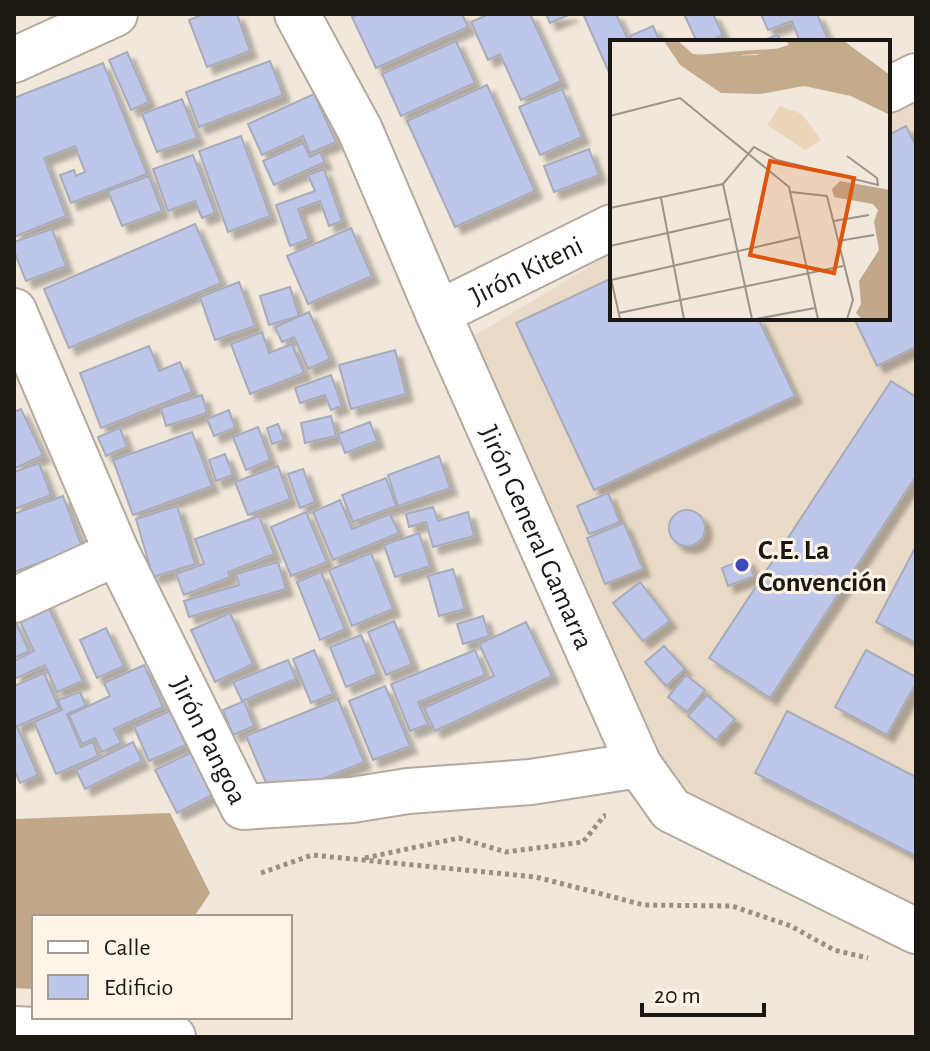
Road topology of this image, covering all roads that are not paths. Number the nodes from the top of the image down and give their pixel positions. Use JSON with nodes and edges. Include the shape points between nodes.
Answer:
{"nodes":[{"id":1,"x":115,"y":14,"type":"edge"},
{"id":2,"x":297,"y":14,"type":"edge"},
{"id":3,"x":14,"y":60,"type":"edge"},
{"id":4,"x":916,"y":76,"type":"edge"},
{"id":5,"x":890,"y":89,"type":"edge"},
{"id":6,"x":610,"y":228,"type":"edge"},
{"id":7,"x":438,"y":313,"type":"junction"},
{"id":8,"x":19,"y":336,"type":"edge"},
{"id":9,"x":117,"y":553,"type":"junction"},
{"id":10,"x":14,"y":600,"type":"edge"},
{"id":11,"x":639,"y":765,"type":"junction"},
{"id":12,"x":916,"y":931,"type":"edge"},
{"id":13,"x":14,"y":1029,"type":"edge"},
{"id":14,"x":173,"y":1037,"type":"edge"}],
"edges":[{"from":1,"to":3,"type":"street"},
{"from":2,"to":7,"type":"street","name":"Jirón General Gamarra","via":[[360,130]]},
{"from":4,"to":5,"type":"street"},
{"from":6,"to":7,"type":"street","name":"Jirón Kiteni"},
{"from":7,"to":11,"type":"street","name":"Jirón General Gamarra"},
{"from":8,"to":9,"type":"street","name":"Jirón Pangoa"},
{"from":9,"to":10,"type":"street"},
{"from":9,"to":11,"type":"street","name":"Jirón Pangoa","via":[[243,807],[531,782]]},
{"from":11,"to":12,"type":"street","name":"Jirón General Gamarra","via":[[671,810]]},
{"from":13,"to":14,"type":"street"}]}
